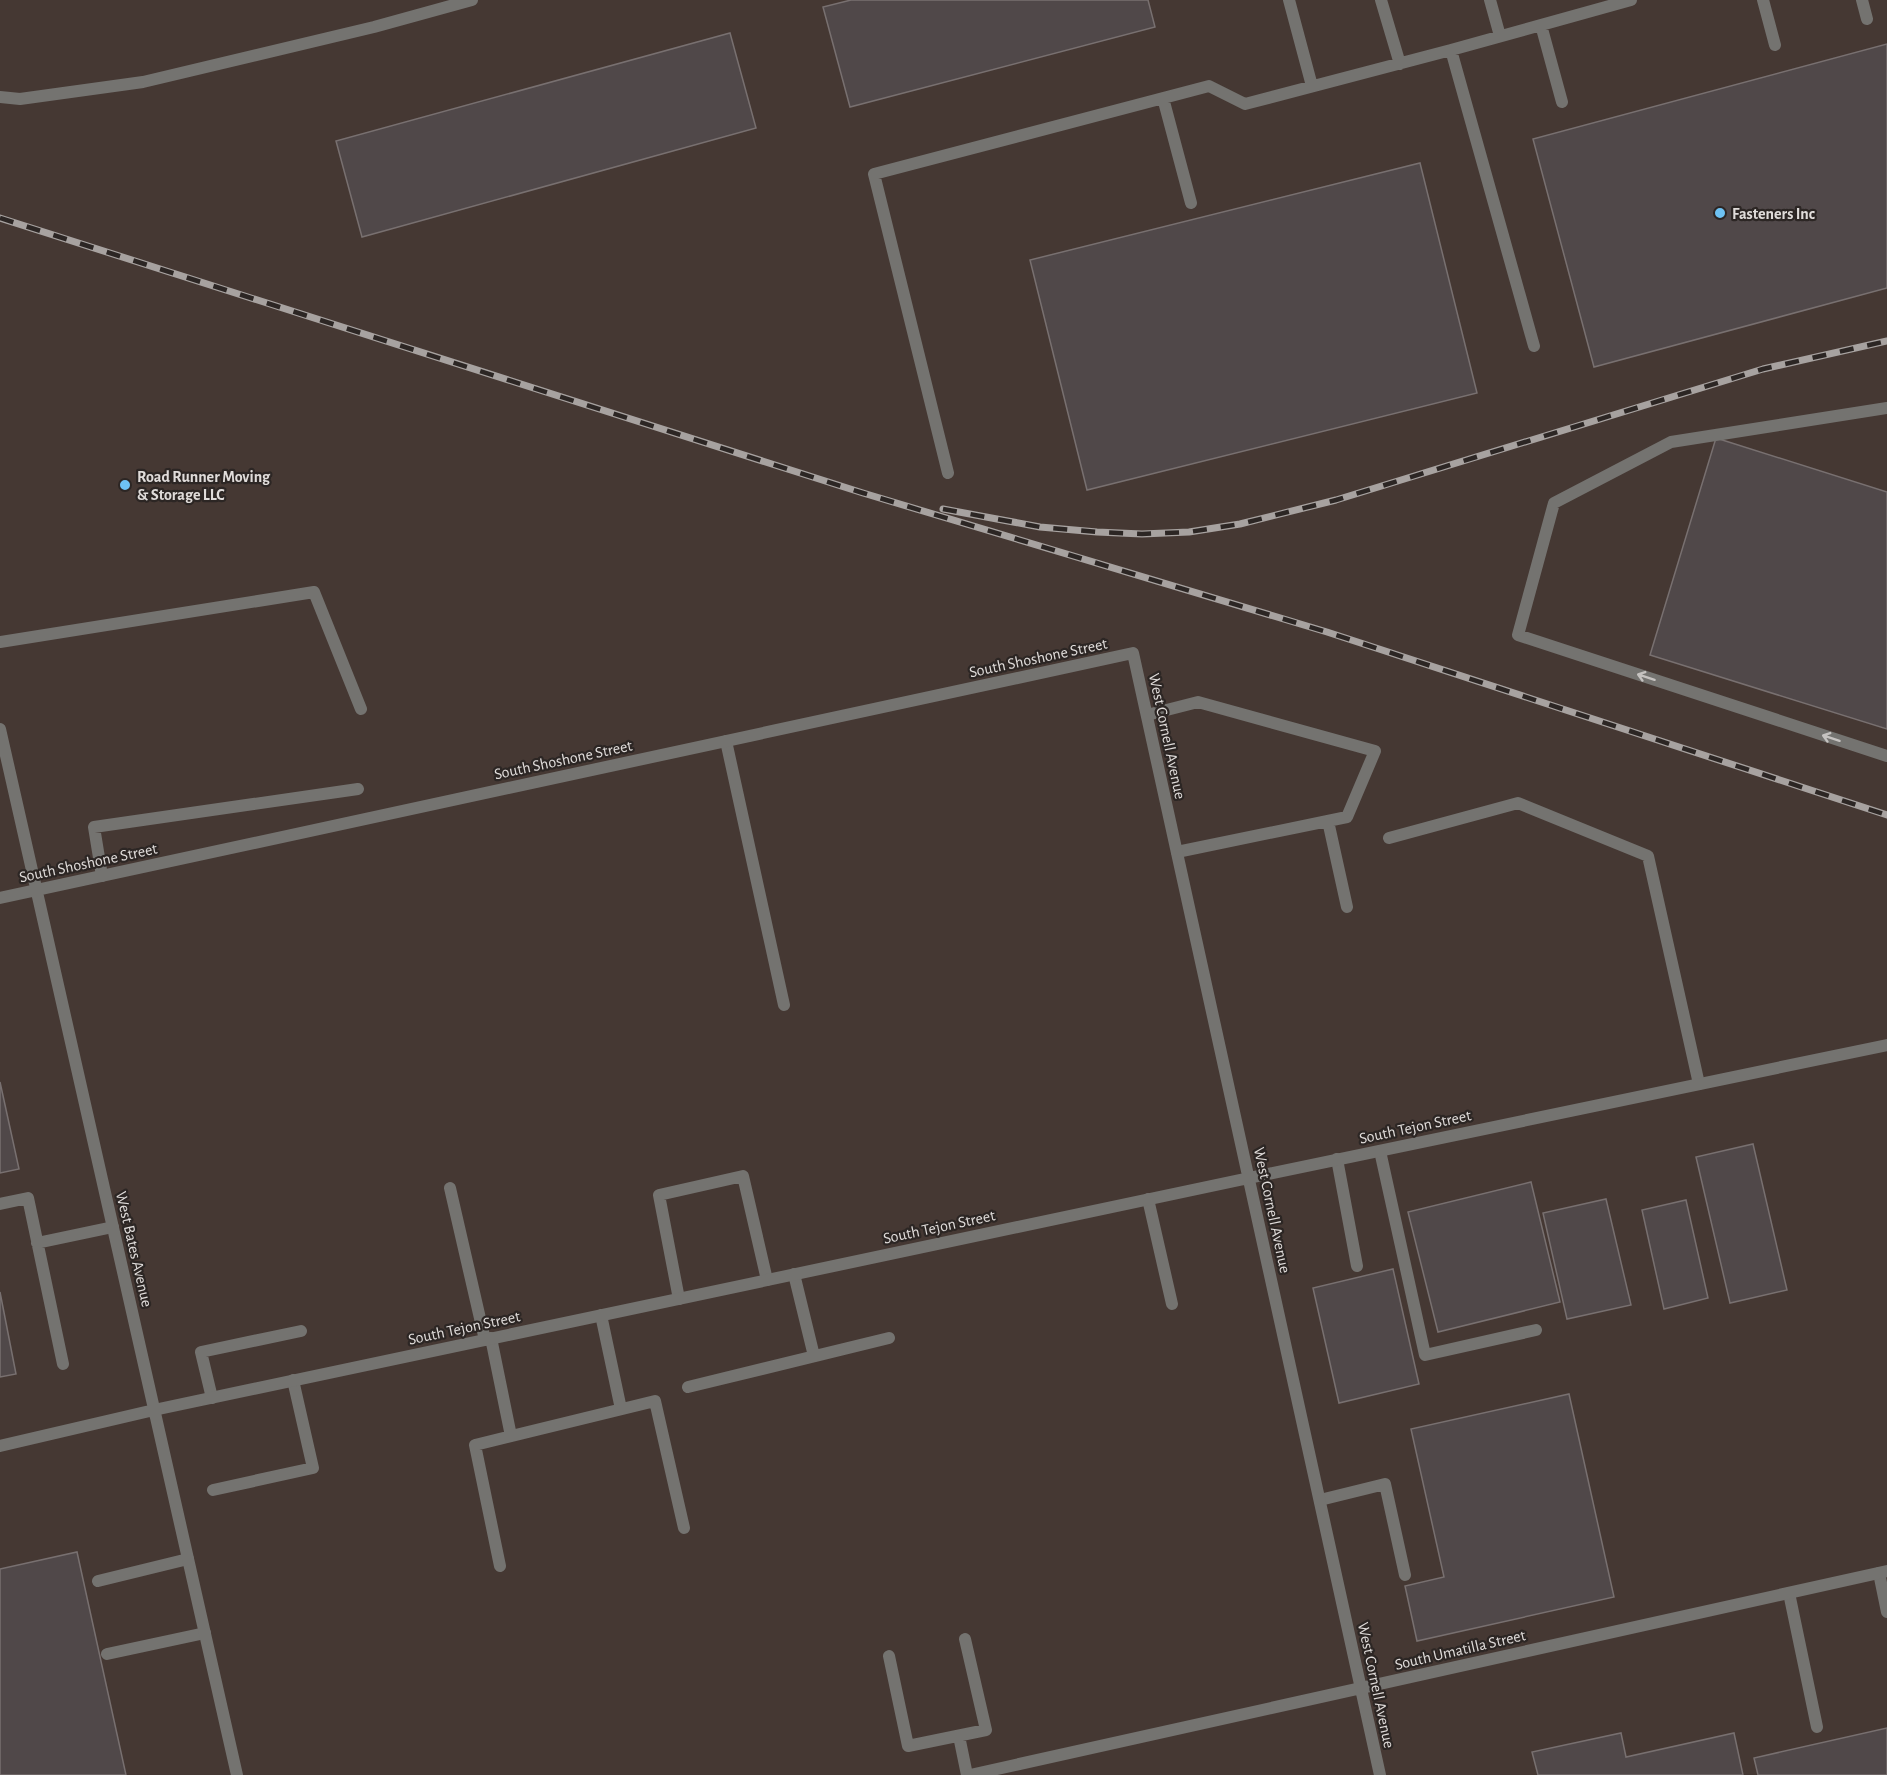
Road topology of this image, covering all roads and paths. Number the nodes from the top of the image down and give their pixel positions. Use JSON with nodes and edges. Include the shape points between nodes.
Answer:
{"nodes":[{"id":1,"x":472,"y":0,"type":"edge"},
{"id":2,"x":1289,"y":0,"type":"edge"},
{"id":3,"x":1381,"y":0,"type":"edge"},
{"id":4,"x":1490,"y":0,"type":"edge"},
{"id":5,"x":1763,"y":0,"type":"edge"},
{"id":6,"x":1862,"y":0,"type":"edge"},
{"id":7,"x":1624,"y":1,"type":"edge"},
{"id":8,"x":1867,"y":20,"type":"dead end"},
{"id":9,"x":1541,"y":25,"type":"junction"},
{"id":10,"x":1500,"y":36,"type":"junction"},
{"id":11,"x":1775,"y":45,"type":"dead end"},
{"id":12,"x":1451,"y":50,"type":"junction"},
{"id":13,"x":1400,"y":64,"type":"junction"},
{"id":14,"x":1312,"y":86,"type":"junction"},
{"id":15,"x":0,"y":97,"type":"edge"},
{"id":16,"x":1163,"y":98,"type":"junction"},
{"id":17,"x":1562,"y":102,"type":"dead end"},
{"id":18,"x":1191,"y":203,"type":"dead end"},
{"id":19,"x":1534,"y":346,"type":"dead end"},
{"id":20,"x":1887,"y":408,"type":"edge"},
{"id":21,"x":948,"y":473,"type":"dead end"},
{"id":22,"x":0,"y":642,"type":"edge"},
{"id":23,"x":1133,"y":653,"type":"joint"},
{"id":24,"x":361,"y":709,"type":"dead end"},
{"id":25,"x":1147,"y":715,"type":"junction"},
{"id":26,"x":0,"y":729,"type":"edge"},
{"id":27,"x":726,"y":741,"type":"junction"},
{"id":28,"x":1887,"y":756,"type":"edge"},
{"id":29,"x":4,"y":769,"type":"edge"},
{"id":30,"x":358,"y":789,"type":"dead end"},
{"id":31,"x":1328,"y":820,"type":"junction"},
{"id":32,"x":1389,"y":838,"type":"dead end"},
{"id":33,"x":1177,"y":852,"type":"junction"},
{"id":34,"x":102,"y":876,"type":"junction"},
{"id":35,"x":36,"y":890,"type":"junction"},
{"id":36,"x":0,"y":898,"type":"edge"},
{"id":37,"x":1347,"y":907,"type":"dead end"},
{"id":38,"x":784,"y":1005,"type":"dead end"},
{"id":39,"x":1887,"y":1045,"type":"edge"},
{"id":40,"x":1699,"y":1084,"type":"junction"},
{"id":41,"x":1380,"y":1151,"type":"junction"},
{"id":42,"x":1336,"y":1160,"type":"junction"},
{"id":43,"x":1249,"y":1178,"type":"junction"},
{"id":44,"x":450,"y":1188,"type":"dead end"},
{"id":45,"x":1148,"y":1199,"type":"junction"},
{"id":46,"x":0,"y":1204,"type":"edge"},
{"id":47,"x":113,"y":1227,"type":"junction"},
{"id":48,"x":37,"y":1243,"type":"junction"},
{"id":49,"x":1358,"y":1266,"type":"dead end"},
{"id":50,"x":794,"y":1274,"type":"junction"},
{"id":51,"x":767,"y":1280,"type":"junction"},
{"id":52,"x":680,"y":1299,"type":"junction"},
{"id":53,"x":1172,"y":1304,"type":"dead end"},
{"id":54,"x":601,"y":1315,"type":"junction"},
{"id":55,"x":1536,"y":1330,"type":"dead end"},
{"id":56,"x":302,"y":1331,"type":"dead end"},
{"id":57,"x":889,"y":1338,"type":"dead end"},
{"id":58,"x":488,"y":1339,"type":"junction"},
{"id":59,"x":814,"y":1356,"type":"junction"},
{"id":60,"x":63,"y":1364,"type":"dead end"},
{"id":61,"x":293,"y":1380,"type":"junction"},
{"id":62,"x":688,"y":1387,"type":"dead end"},
{"id":63,"x":212,"y":1398,"type":"junction"},
{"id":64,"x":621,"y":1409,"type":"junction"},
{"id":65,"x":154,"y":1410,"type":"junction"},
{"id":66,"x":510,"y":1436,"type":"junction"},
{"id":67,"x":0,"y":1446,"type":"edge"},
{"id":68,"x":213,"y":1490,"type":"dead end"},
{"id":69,"x":1320,"y":1500,"type":"junction"},
{"id":70,"x":684,"y":1527,"type":"dead end"},
{"id":71,"x":188,"y":1559,"type":"junction"},
{"id":72,"x":500,"y":1566,"type":"dead end"},
{"id":73,"x":1883,"y":1572,"type":"edge"},
{"id":74,"x":1405,"y":1575,"type":"dead end"},
{"id":75,"x":98,"y":1581,"type":"dead end"},
{"id":76,"x":1788,"y":1593,"type":"junction"},
{"id":77,"x":1887,"y":1612,"type":"edge"},
{"id":78,"x":205,"y":1633,"type":"junction"},
{"id":79,"x":965,"y":1639,"type":"dead end"},
{"id":80,"x":107,"y":1654,"type":"dead end"},
{"id":81,"x":889,"y":1656,"type":"dead end"},
{"id":82,"x":1361,"y":1688,"type":"junction"},
{"id":83,"x":1817,"y":1726,"type":"dead end"},
{"id":84,"x":959,"y":1736,"type":"junction"},
{"id":85,"x":237,"y":1775,"type":"edge"},
{"id":86,"x":968,"y":1775,"type":"edge"},
{"id":87,"x":1380,"y":1775,"type":"edge"}],
"edges":[{"from":1,"to":15,"type":"street","via":[[143,82],[20,99]]},
{"from":2,"to":14,"type":"street"},
{"from":3,"to":13,"type":"street"},
{"from":4,"to":10,"type":"street"},
{"from":5,"to":11,"type":"street"},
{"from":6,"to":8,"type":"street"},
{"from":7,"to":9,"type":"street"},
{"from":9,"to":10,"type":"street"},
{"from":9,"to":17,"type":"street"},
{"from":10,"to":12,"type":"street"},
{"from":12,"to":13,"type":"street"},
{"from":12,"to":19,"type":"street"},
{"from":13,"to":14,"type":"street"},
{"from":14,"to":16,"type":"street","via":[[1245,104],[1209,86]]},
{"from":16,"to":18,"type":"street"},
{"from":16,"to":21,"type":"street","via":[[874,174]]},
{"from":28,"to":20,"type":"street","one_way":true,"via":[[1518,635],[1554,503],[1671,442]]},
{"from":22,"to":24,"type":"street","via":[[314,592]]},
{"from":23,"to":25,"type":"street","name":"West Cornell Avenue"},
{"from":23,"to":27,"type":"street","name":"South Shoshone Street"},
{"from":25,"to":31,"type":"street","via":[[1198,702],[1375,751],[1347,817]]},
{"from":25,"to":33,"type":"street","name":"West Cornell Avenue"},
{"from":26,"to":29,"type":"street","name":"West Bates Avenue"},
{"from":27,"to":34,"type":"street","name":"South Shoshone Street"},
{"from":27,"to":38,"type":"street"},
{"from":29,"to":35,"type":"street","name":"West Bates Avenue"},
{"from":30,"to":34,"type":"street","via":[[94,826]]},
{"from":31,"to":33,"type":"street"},
{"from":31,"to":37,"type":"street"},
{"from":32,"to":40,"type":"street","via":[[1518,803],[1648,856]]},
{"from":33,"to":43,"type":"street","name":"West Cornell Avenue"},
{"from":34,"to":35,"type":"street","name":"South Shoshone Street"},
{"from":35,"to":36,"type":"street","name":"South Shoshone Street"},
{"from":35,"to":47,"type":"street","name":"West Bates Avenue"},
{"from":39,"to":40,"type":"street","name":"South Tejon Street"},
{"from":40,"to":41,"type":"street","name":"South Tejon Street"},
{"from":41,"to":42,"type":"street","name":"South Tejon Street"},
{"from":41,"to":55,"type":"street","via":[[1425,1355]]},
{"from":42,"to":43,"type":"street","name":"South Tejon Street"},
{"from":42,"to":49,"type":"street"},
{"from":43,"to":45,"type":"street","name":"South Tejon Street"},
{"from":43,"to":69,"type":"street","name":"West Cornell Avenue"},
{"from":44,"to":58,"type":"street"},
{"from":45,"to":50,"type":"street","name":"South Tejon Street"},
{"from":45,"to":53,"type":"street"},
{"from":46,"to":48,"type":"street","via":[[28,1198]]},
{"from":47,"to":48,"type":"street"},
{"from":47,"to":65,"type":"street","name":"West Bates Avenue"},
{"from":48,"to":60,"type":"street"},
{"from":50,"to":51,"type":"street","name":"South Tejon Street"},
{"from":50,"to":59,"type":"street"},
{"from":51,"to":52,"type":"street","name":"South Tejon Street"},
{"from":51,"to":52,"type":"street","via":[[743,1176],[732,1178],[658,1195]]},
{"from":52,"to":54,"type":"street","name":"South Tejon Street"},
{"from":54,"to":58,"type":"street","name":"South Tejon Street"},
{"from":54,"to":64,"type":"street"},
{"from":56,"to":63,"type":"street","via":[[201,1352]]},
{"from":57,"to":59,"type":"street"},
{"from":58,"to":61,"type":"street","name":"South Tejon Street"},
{"from":58,"to":66,"type":"street"},
{"from":59,"to":62,"type":"street"},
{"from":61,"to":63,"type":"street","name":"South Tejon Street"},
{"from":61,"to":68,"type":"street","via":[[312,1468]]},
{"from":63,"to":65,"type":"street","name":"South Tejon Street"},
{"from":64,"to":66,"type":"street"},
{"from":64,"to":70,"type":"street","via":[[655,1401]]},
{"from":65,"to":67,"type":"street","name":"South Tejon Street"},
{"from":65,"to":71,"type":"street","name":"West Bates Avenue"},
{"from":66,"to":72,"type":"street","via":[[475,1445]]},
{"from":69,"to":74,"type":"street","via":[[1385,1484]]},
{"from":69,"to":82,"type":"street","name":"West Cornell Avenue"},
{"from":71,"to":75,"type":"street"},
{"from":71,"to":78,"type":"street","name":"West Bates Avenue"},
{"from":73,"to":76,"type":"street","name":"South Umatilla Street"},
{"from":73,"to":77,"type":"street"},
{"from":76,"to":82,"type":"street","name":"South Umatilla Street"},
{"from":76,"to":83,"type":"street"},
{"from":78,"to":80,"type":"street"},
{"from":78,"to":85,"type":"street","name":"West Bates Avenue"},
{"from":79,"to":84,"type":"street","via":[[986,1730]]},
{"from":81,"to":84,"type":"street","via":[[908,1746]]},
{"from":82,"to":86,"type":"street","name":"South Umatilla Street"},
{"from":82,"to":87,"type":"street","name":"West Cornell Avenue"},
{"from":84,"to":86,"type":"street"}]}
